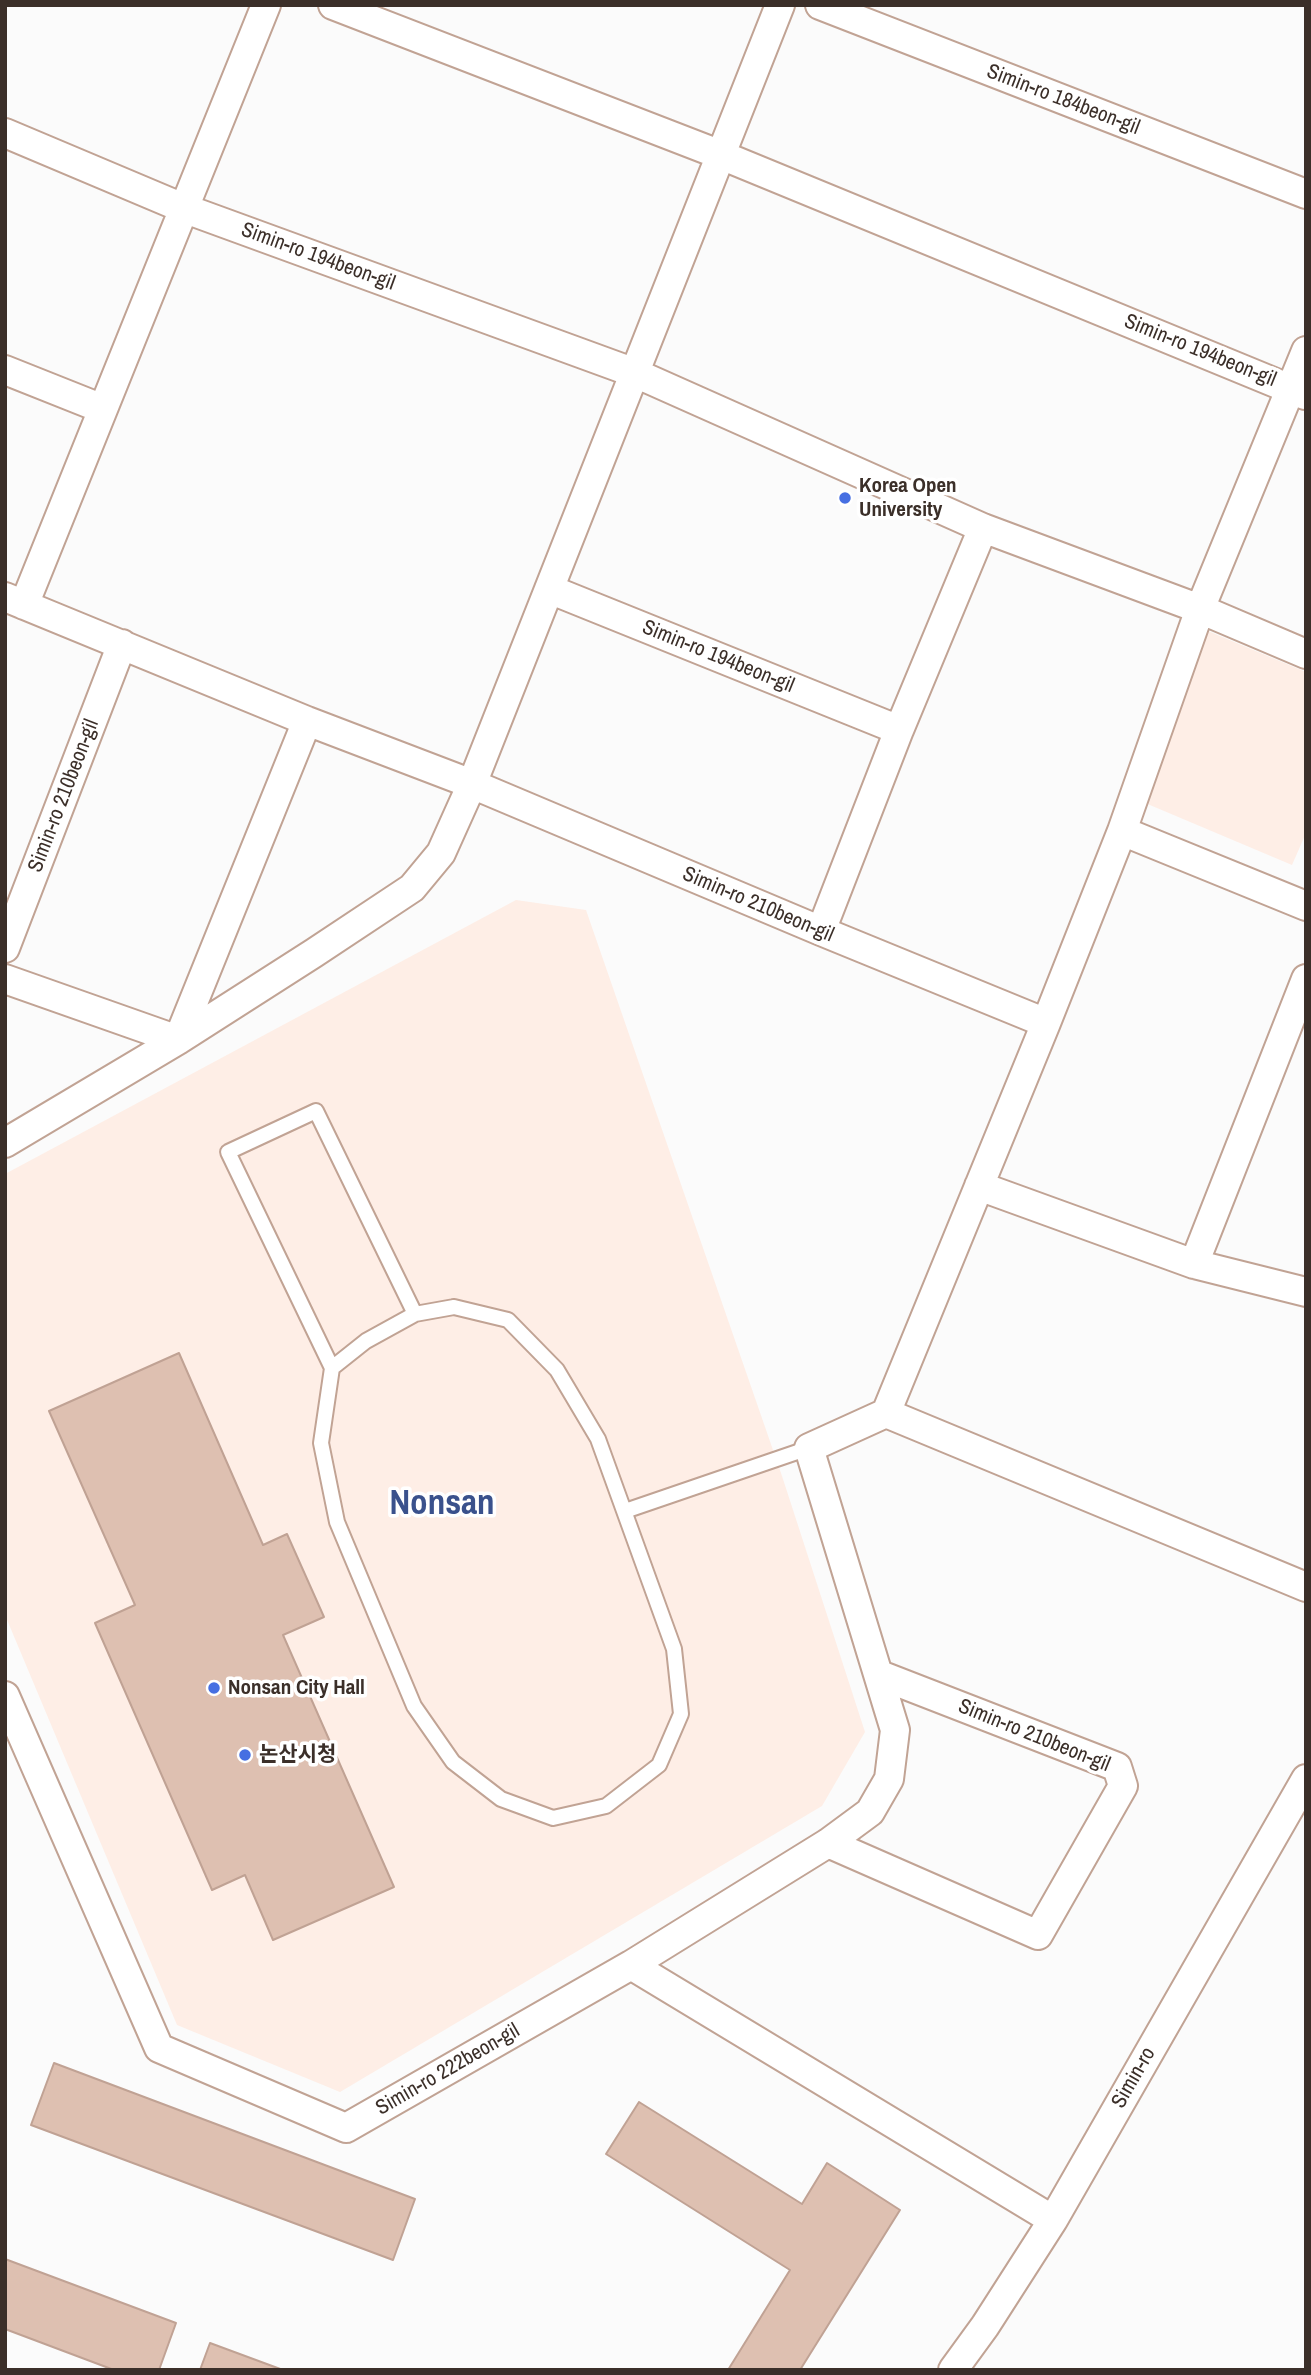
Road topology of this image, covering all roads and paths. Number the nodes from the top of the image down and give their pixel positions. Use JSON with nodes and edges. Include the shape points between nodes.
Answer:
{"nodes":[{"id":1,"x":266,"y":5,"type":"edge"},
{"id":2,"x":333,"y":5,"type":"edge"},
{"id":3,"x":780,"y":5,"type":"edge"},
{"id":4,"x":820,"y":5,"type":"edge"},
{"id":5,"x":5,"y":133,"type":"edge"},
{"id":6,"x":721,"y":155,"type":"junction"},
{"id":7,"x":1306,"y":194,"type":"edge"},
{"id":8,"x":183,"y":208,"type":"junction"},
{"id":9,"x":1306,"y":351,"type":"edge"},
{"id":10,"x":5,"y":370,"type":"edge"},
{"id":11,"x":635,"y":373,"type":"junction"},
{"id":12,"x":1298,"y":392,"type":"edge"},
{"id":13,"x":103,"y":409,"type":"junction"},
{"id":14,"x":984,"y":528,"type":"junction"},
{"id":15,"x":549,"y":589,"type":"junction"},
{"id":16,"x":15,"y":601,"type":"edge"},
{"id":17,"x":1200,"y":609,"type":"junction"},
{"id":18,"x":122,"y":644,"type":"junction"},
{"id":19,"x":1306,"y":654,"type":"edge"},
{"id":20,"x":307,"y":721,"type":"junction"},
{"id":21,"x":899,"y":730,"type":"junction"},
{"id":22,"x":472,"y":783,"type":"junction"},
{"id":23,"x":1122,"y":831,"type":"junction"},
{"id":24,"x":1306,"y":906,"type":"edge"},
{"id":25,"x":821,"y":931,"type":"junction"},
{"id":26,"x":5,"y":948,"type":"edge"},
{"id":27,"x":5,"y":979,"type":"edge"},
{"id":28,"x":1306,"y":979,"type":"edge"},
{"id":29,"x":1046,"y":1023,"type":"junction"},
{"id":30,"x":178,"y":1040,"type":"junction"},
{"id":31,"x":5,"y":1143,"type":"edge"},
{"id":32,"x":979,"y":1186,"type":"junction"},
{"id":33,"x":1194,"y":1264,"type":"junction"},
{"id":34,"x":1306,"y":1292,"type":"edge"},
{"id":35,"x":415,"y":1314,"type":"junction"},
{"id":36,"x":332,"y":1368,"type":"junction"},
{"id":37,"x":886,"y":1413,"type":"junction"},
{"id":38,"x":809,"y":1448,"type":"junction"},
{"id":39,"x":625,"y":1511,"type":"junction"},
{"id":40,"x":1306,"y":1587,"type":"edge"},
{"id":41,"x":880,"y":1675,"type":"junction"},
{"id":42,"x":5,"y":1696,"type":"edge"},
{"id":43,"x":1306,"y":1779,"type":"edge"},
{"id":44,"x":828,"y":1843,"type":"junction"},
{"id":45,"x":631,"y":1965,"type":"junction"},
{"id":46,"x":1053,"y":2220,"type":"junction"},
{"id":47,"x":953,"y":2370,"type":"edge"}],
"edges":[{"from":1,"to":8,"type":"street"},
{"from":2,"to":6,"type":"street","name":"Simin-ro 194beon-gil"},
{"from":3,"to":6,"type":"street"},
{"from":4,"to":7,"type":"street","name":"Simin-ro 184beon-gil"},
{"from":5,"to":8,"type":"street","name":"Simin-ro 194beon-gil"},
{"from":6,"to":11,"type":"street"},
{"from":6,"to":12,"type":"street","name":"Simin-ro 194beon-gil"},
{"from":8,"to":11,"type":"street","name":"Simin-ro 194beon-gil"},
{"from":8,"to":13,"type":"street"},
{"from":9,"to":12,"type":"street"},
{"from":10,"to":13,"type":"street"},
{"from":11,"to":14,"type":"street","name":"Simin-ro 194beon-gil"},
{"from":11,"to":15,"type":"street"},
{"from":12,"to":17,"type":"street","name":"Simin-ro 194beon-gil"},
{"from":13,"to":16,"type":"street"},
{"from":14,"to":17,"type":"street","name":"Simin-ro 194beon-gil"},
{"from":14,"to":21,"type":"street"},
{"from":15,"to":21,"type":"street","name":"Simin-ro 194beon-gil"},
{"from":15,"to":22,"type":"street"},
{"from":16,"to":18,"type":"street","name":"Simin-ro 210beon-gil"},
{"from":17,"to":19,"type":"street","name":"Simin-ro 194beon-gil"},
{"from":17,"to":23,"type":"street","name":"Simin-ro 194beon-gil"},
{"from":18,"to":20,"type":"street","name":"Simin-ro 210beon-gil"},
{"from":18,"to":26,"type":"street","name":"Simin-ro 210beon-gil"},
{"from":20,"to":22,"type":"street","name":"Simin-ro 210beon-gil"},
{"from":20,"to":30,"type":"street"},
{"from":21,"to":25,"type":"street"},
{"from":22,"to":25,"type":"street","name":"Simin-ro 210beon-gil"},
{"from":22,"to":30,"type":"street","via":[[441,853],[412,888]]},
{"from":23,"to":24,"type":"street"},
{"from":23,"to":29,"type":"street","name":"Simin-ro 194beon-gil"},
{"from":25,"to":29,"type":"street","name":"Simin-ro 210beon-gil"},
{"from":27,"to":30,"type":"street"},
{"from":28,"to":33,"type":"street"},
{"from":29,"to":32,"type":"street"},
{"from":30,"to":31,"type":"street"},
{"from":32,"to":33,"type":"street"},
{"from":32,"to":37,"type":"street"},
{"from":33,"to":34,"type":"street"},
{"from":35,"to":36,"type":"lane","via":[[366,1341]]},
{"from":35,"to":36,"type":"lane","via":[[317,1111],[228,1152]]},
{"from":35,"to":39,"type":"lane","via":[[454,1307],[508,1320],[557,1370],[598,1439]]},
{"from":36,"to":39,"type":"lane","via":[[321,1443],[337,1522],[414,1706],[453,1762],[501,1798],[553,1818],[606,1806],[659,1765],[681,1714],[674,1649]]},
{"from":37,"to":38,"type":"street"},
{"from":37,"to":40,"type":"street"},
{"from":38,"to":39,"type":"lane"},
{"from":38,"to":41,"type":"street"},
{"from":41,"to":44,"type":"street","via":[[895,1730],[889,1779],[870,1812]]},
{"from":41,"to":44,"type":"street","name":"Simin-ro 210beon-gil","via":[[1117,1767],[1123,1786],[1038,1935]]},
{"from":42,"to":45,"type":"street","name":"Simin-ro 222beon-gil","via":[[159,2048],[346,2128]]},
{"from":43,"to":46,"type":"street","name":"Simin-ro"},
{"from":44,"to":45,"type":"street"},
{"from":45,"to":46,"type":"street"},
{"from":46,"to":47,"type":"street","name":"Simin-ro"}]}
